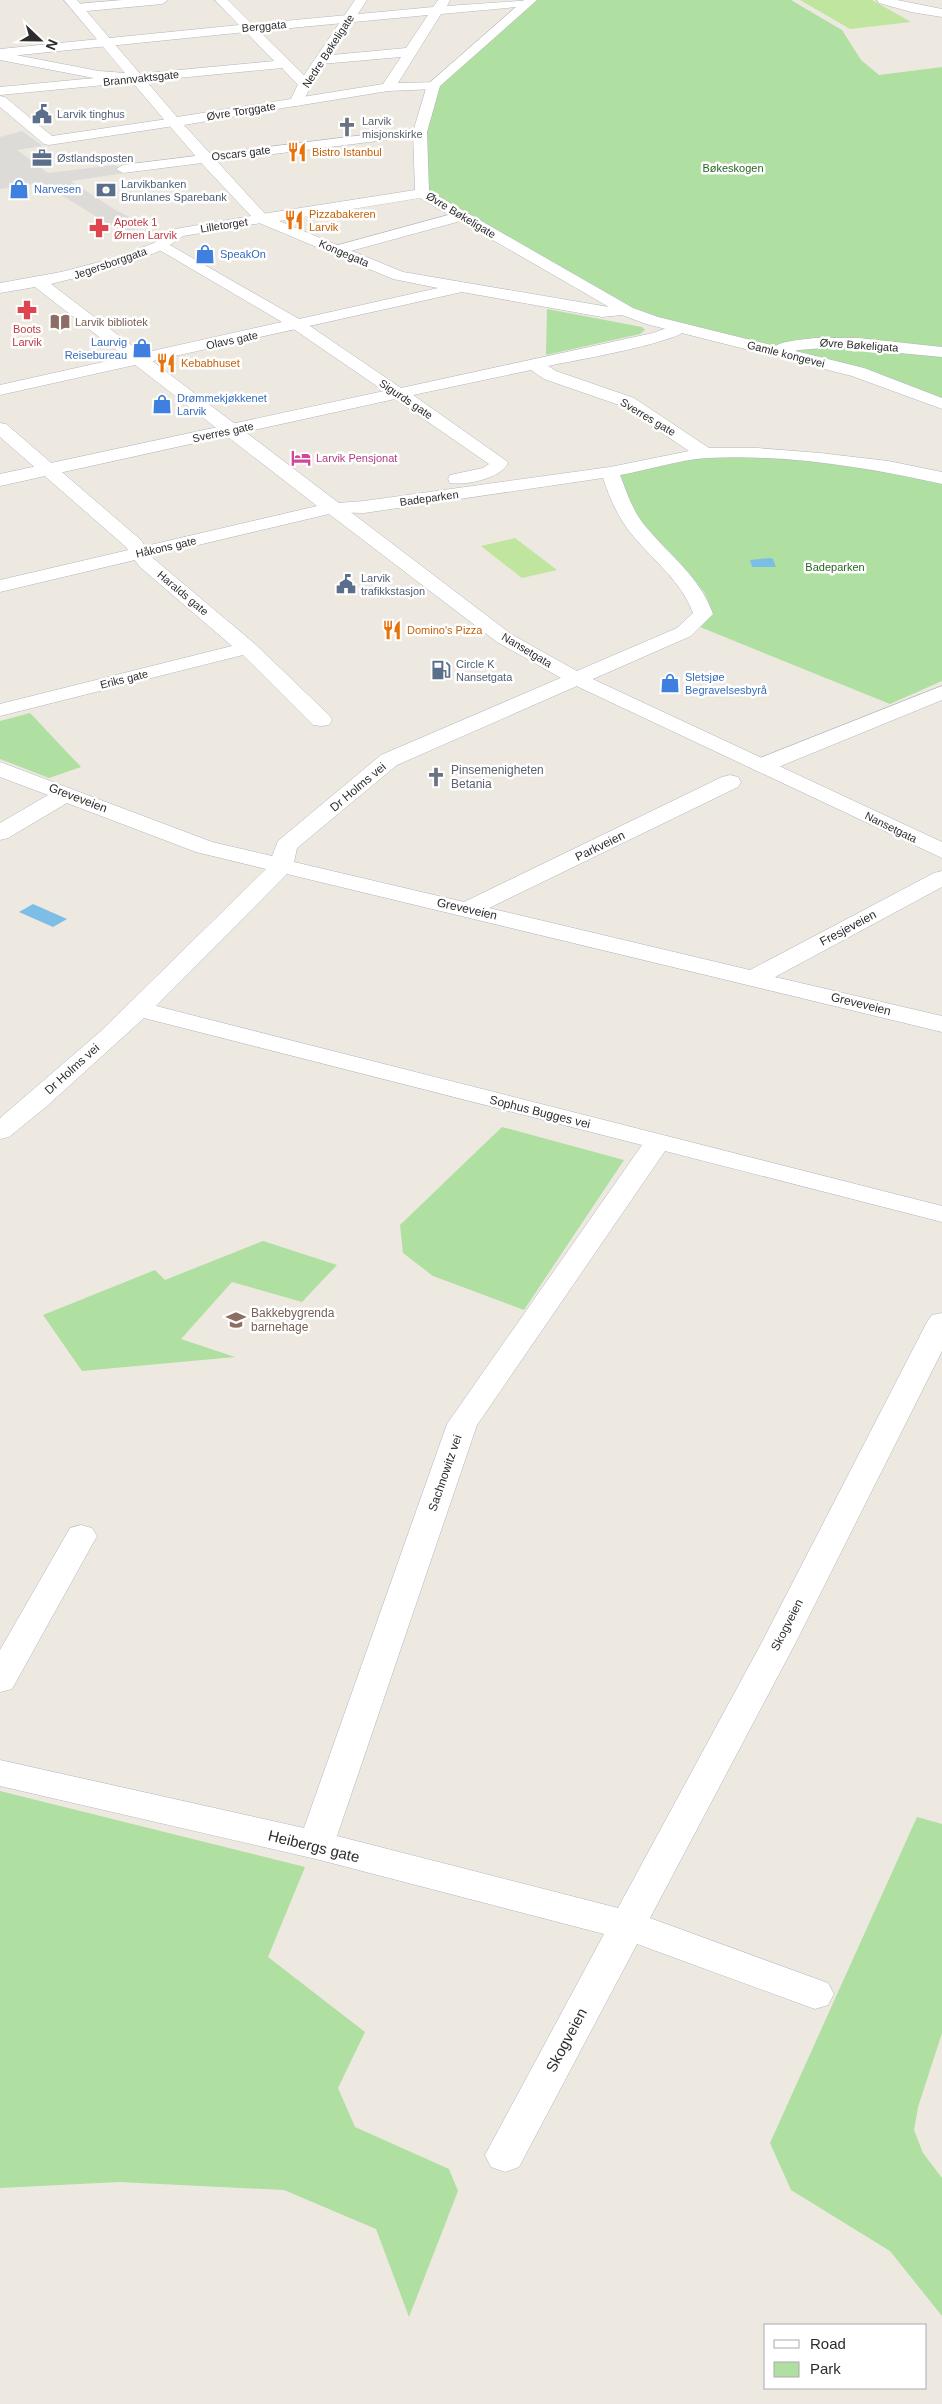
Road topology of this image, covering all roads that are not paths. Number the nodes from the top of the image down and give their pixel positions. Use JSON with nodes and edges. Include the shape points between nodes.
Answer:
{"nodes":[{"id":1,"x":162,"y":0,"type":"edge"},
{"id":2,"x":221,"y":0,"type":"edge"},
{"id":3,"x":361,"y":0,"type":"edge"},
{"id":4,"x":883,"y":0,"type":"edge"},
{"id":5,"x":529,"y":1,"type":"edge"},
{"id":6,"x":73,"y":4,"type":"edge"},
{"id":7,"x":441,"y":5,"type":"edge"},
{"id":8,"x":941,"y":13,"type":"edge"},
{"id":9,"x":348,"y":18,"type":"junction"},
{"id":10,"x":248,"y":28,"type":"junction"},
{"id":11,"x":104,"y":41,"type":"junction"},
{"id":12,"x":410,"y":52,"type":"junction"},
{"id":13,"x":0,"y":55,"type":"edge"},
{"id":14,"x":321,"y":60,"type":"junction"},
{"id":15,"x":283,"y":64,"type":"junction"},
{"id":16,"x":137,"y":78,"type":"junction"},
{"id":17,"x":305,"y":84,"type":"junction"},
{"id":18,"x":434,"y":86,"type":"junction"},
{"id":19,"x":388,"y":87,"type":"junction"},
{"id":20,"x":0,"y":91,"type":"edge"},
{"id":21,"x":0,"y":100,"type":"edge"},
{"id":22,"x":296,"y":102,"type":"junction"},
{"id":23,"x":174,"y":122,"type":"junction"},
{"id":24,"x":420,"y":132,"type":"junction"},
{"id":25,"x":204,"y":158,"type":"junction"},
{"id":26,"x":123,"y":169,"type":"dead end"},
{"id":27,"x":422,"y":193,"type":"junction"},
{"id":28,"x":463,"y":216,"type":"junction"},
{"id":29,"x":262,"y":218,"type":"junction"},
{"id":30,"x":161,"y":245,"type":"junction"},
{"id":31,"x":336,"y":250,"type":"junction"},
{"id":32,"x":39,"y":282,"type":"junction"},
{"id":33,"x":463,"y":287,"type":"junction"},
{"id":34,"x":0,"y":288,"type":"edge"},
{"id":35,"x":627,"y":311,"type":"junction"},
{"id":36,"x":298,"y":325,"type":"junction"},
{"id":37,"x":681,"y":328,"type":"junction"},
{"id":38,"x":778,"y":351,"type":"junction"},
{"id":39,"x":942,"y":352,"type":"edge"},
{"id":40,"x":140,"y":360,"type":"junction"},
{"id":41,"x":534,"y":364,"type":"junction"},
{"id":42,"x":0,"y":390,"type":"edge"},
{"id":43,"x":397,"y":393,"type":"junction"},
{"id":44,"x":942,"y":404,"type":"edge"},
{"id":45,"x":0,"y":428,"type":"edge"},
{"id":46,"x":231,"y":430,"type":"junction"},
{"id":47,"x":705,"y":453,"type":"junction"},
{"id":48,"x":48,"y":470,"type":"junction"},
{"id":49,"x":610,"y":472,"type":"junction"},
{"id":50,"x":942,"y":478,"type":"edge"},
{"id":51,"x":0,"y":480,"type":"edge"},
{"id":52,"x":332,"y":508,"type":"junction"},
{"id":53,"x":140,"y":554,"type":"junction"},
{"id":54,"x":0,"y":586,"type":"edge"},
{"id":55,"x":248,"y":648,"type":"junction"},
{"id":56,"x":578,"y":679,"type":"junction"},
{"id":57,"x":942,"y":692,"type":"edge"},
{"id":58,"x":2,"y":707,"type":"edge"},
{"id":59,"x":321,"y":720,"type":"dead end"},
{"id":60,"x":763,"y":765,"type":"junction"},
{"id":61,"x":0,"y":769,"type":"edge"},
{"id":62,"x":730,"y":782,"type":"dead end"},
{"id":63,"x":66,"y":794,"type":"junction"},
{"id":64,"x":0,"y":833,"type":"edge"},
{"id":65,"x":942,"y":851,"type":"edge"},
{"id":66,"x":282,"y":866,"type":"junction"},
{"id":67,"x":942,"y":878,"type":"edge"},
{"id":68,"x":469,"y":909,"type":"junction"},
{"id":69,"x":754,"y":978,"type":"junction"},
{"id":70,"x":139,"y":1009,"type":"junction"},
{"id":71,"x":942,"y":1024,"type":"edge"},
{"id":72,"x":0,"y":1131,"type":"edge"},
{"id":73,"x":657,"y":1142,"type":"junction"},
{"id":74,"x":942,"y":1214,"type":"edge"},
{"id":75,"x":942,"y":1322,"type":"edge"},
{"id":76,"x":81,"y":1536,"type":"dead end"},
{"id":77,"x":0,"y":1680,"type":"edge"},
{"id":78,"x":0,"y":1773,"type":"edge"},
{"id":79,"x":316,"y":1846,"type":"junction"},
{"id":80,"x":627,"y":1925,"type":"junction"},
{"id":81,"x":815,"y":1994,"type":"dead end"},
{"id":82,"x":505,"y":2155,"type":"dead end"}],
"edges":[{"from":1,"to":6,"type":"street"},
{"from":2,"to":10,"type":"street"},
{"from":3,"to":9,"type":"street","name":"Nedre Bøkeligate"},
{"from":4,"to":8,"type":"street"},
{"from":5,"to":7,"type":"street","name":"Berggata"},
{"from":5,"to":18,"type":"street"},
{"from":6,"to":11,"type":"street","name":"Kongegata"},
{"from":7,"to":9,"type":"street","name":"Berggata"},
{"from":7,"to":12,"type":"street"},
{"from":9,"to":10,"type":"street","name":"Berggata"},
{"from":9,"to":14,"type":"street","name":"Nedre Bøkeligate"},
{"from":10,"to":11,"type":"street","name":"Berggata"},
{"from":10,"to":15,"type":"street"},
{"from":11,"to":13,"type":"street","name":"Berggata"},
{"from":11,"to":16,"type":"street","name":"Kongegata"},
{"from":12,"to":14,"type":"street"},
{"from":12,"to":19,"type":"street"},
{"from":13,"to":16,"type":"street","via":[[100,75]]},
{"from":14,"to":17,"type":"street","name":"Nedre Bøkeligate"},
{"from":15,"to":16,"type":"street","name":"Brannvaktsgate"},
{"from":15,"to":17,"type":"street"},
{"from":16,"to":20,"type":"street","name":"Brannvaktsgate"},
{"from":16,"to":23,"type":"street","name":"Kongegata"},
{"from":17,"to":22,"type":"street","name":"Nedre Bøkeligate"},
{"from":18,"to":19,"type":"street","name":"Øvre Torggate"},
{"from":18,"to":24,"type":"street","name":"Øvre Bøkeligate"},
{"from":19,"to":22,"type":"street","name":"Øvre Torggate"},
{"from":21,"to":23,"type":"street","name":"Øvre Torggate","via":[[49,140]]},
{"from":22,"to":23,"type":"street","name":"Øvre Torggate"},
{"from":23,"to":25,"type":"street","name":"Kongegata"},
{"from":24,"to":25,"type":"street","name":"Oscars gate"},
{"from":24,"to":27,"type":"street","name":"Øvre Bøkeligate"},
{"from":25,"to":26,"type":"street","name":"Oscars gate"},
{"from":25,"to":29,"type":"street","name":"Kongegata"},
{"from":27,"to":28,"type":"street","name":"Øvre Bøkeligate"},
{"from":27,"to":29,"type":"street","name":"Lilletorget"},
{"from":28,"to":31,"type":"street"},
{"from":28,"to":35,"type":"street","name":"Øvre Bøkeligate"},
{"from":29,"to":30,"type":"street","name":"Lilletorget","via":[[180,232],[171,235]]},
{"from":29,"to":31,"type":"street","name":"Kongegata"},
{"from":30,"to":32,"type":"street","name":"Jegersborggata","via":[[83,274]]},
{"from":30,"to":36,"type":"street","name":"Sigurds gate"},
{"from":31,"to":33,"type":"street","name":"Kongegata","via":[[399,276]]},
{"from":32,"to":34,"type":"street","name":"Jegersborggata"},
{"from":32,"to":40,"type":"street","name":"Nansetgata"},
{"from":33,"to":35,"type":"street","name":"Kongegata","via":[[602,312]]},
{"from":33,"to":36,"type":"street","name":"Olavs gate"},
{"from":35,"to":37,"type":"street","name":"Gamle kongevei"},
{"from":36,"to":40,"type":"street","name":"Olavs gate"},
{"from":36,"to":43,"type":"street","name":"Sigurds gate"},
{"from":37,"to":38,"type":"street","name":"Gamle kongevei"},
{"from":37,"to":41,"type":"street","name":"Sverres gate","via":[[658,337]]},
{"from":38,"to":39,"type":"street","name":"Øvre Bøkeligata","via":[[818,342]]},
{"from":38,"to":44,"type":"street","name":"Gamle kongevei","via":[[858,372]]},
{"from":40,"to":42,"type":"street","name":"Olavs gate"},
{"from":40,"to":46,"type":"street","name":"Nansetgata"},
{"from":41,"to":43,"type":"street","name":"Sverres gate"},
{"from":41,"to":47,"type":"street","name":"Sverres gate","via":[[550,375],[628,402]]},
{"from":43,"to":46,"type":"street","name":"Sverres gate"},
{"from":43,"to":52,"type":"street","name":"Sigurds gate","via":[[499,462],[498,466],[489,472]]},
{"from":45,"to":48,"type":"street","name":"Haralds gate"},
{"from":46,"to":48,"type":"street","name":"Sverres gate"},
{"from":46,"to":52,"type":"street","name":"Nansetgata"},
{"from":47,"to":49,"type":"street","name":"Badeparken"},
{"from":47,"to":50,"type":"street","name":"Badeparken","via":[[820,458],[888,466]]},
{"from":48,"to":51,"type":"street","name":"Sverres gate"},
{"from":48,"to":53,"type":"street","name":"Haralds gate","via":[[134,544]]},
{"from":49,"to":52,"type":"street","name":"Badeparken","via":[[364,507]]},
{"from":49,"to":56,"type":"street","name":"Dr Holms vei","via":[[618,498],[639,531],[681,576],[699,600],[702,614],[684,632]]},
{"from":52,"to":53,"type":"street","name":"Håkons gate"},
{"from":52,"to":56,"type":"street","name":"Nansetgata","via":[[504,638]]},
{"from":53,"to":54,"type":"street","name":"Håkons gate"},
{"from":53,"to":55,"type":"street","name":"Haralds gate"},
{"from":55,"to":58,"type":"street","name":"Eriks gate"},
{"from":55,"to":59,"type":"street","name":"Haralds gate"},
{"from":56,"to":60,"type":"street","name":"Nansetgata"},
{"from":56,"to":66,"type":"street","name":"Dr Holms vei","via":[[390,760],[286,846]]},
{"from":57,"to":60,"type":"street"},
{"from":60,"to":65,"type":"street","name":"Nansetgata"},
{"from":61,"to":63,"type":"street","name":"Greveveien"},
{"from":62,"to":68,"type":"street","name":"Parkveien"},
{"from":63,"to":64,"type":"street"},
{"from":63,"to":66,"type":"street","name":"Greveveien","via":[[204,846]]},
{"from":66,"to":68,"type":"street","name":"Greveveien"},
{"from":66,"to":70,"type":"street","name":"Dr Holms vei"},
{"from":67,"to":69,"type":"street","name":"Fresjeveien"},
{"from":68,"to":69,"type":"street","name":"Greveveien"},
{"from":69,"to":71,"type":"street","name":"Greveveien"},
{"from":70,"to":72,"type":"street","name":"Dr Holms vei"},
{"from":70,"to":73,"type":"street","name":"Sophus Bugges vei"},
{"from":73,"to":74,"type":"street","name":"Sophus Bugges vei"},
{"from":73,"to":79,"type":"street","name":"Sachnowitz vei","via":[[462,1424]]},
{"from":75,"to":80,"type":"street","name":"Skogveien","via":[[779,1642]]},
{"from":76,"to":77,"type":"street"},
{"from":78,"to":79,"type":"street","name":"Heibergs gate"},
{"from":79,"to":80,"type":"street","name":"Heibergs gate"},
{"from":80,"to":81,"type":"street"},
{"from":80,"to":82,"type":"street","name":"Skogveien"}]}
